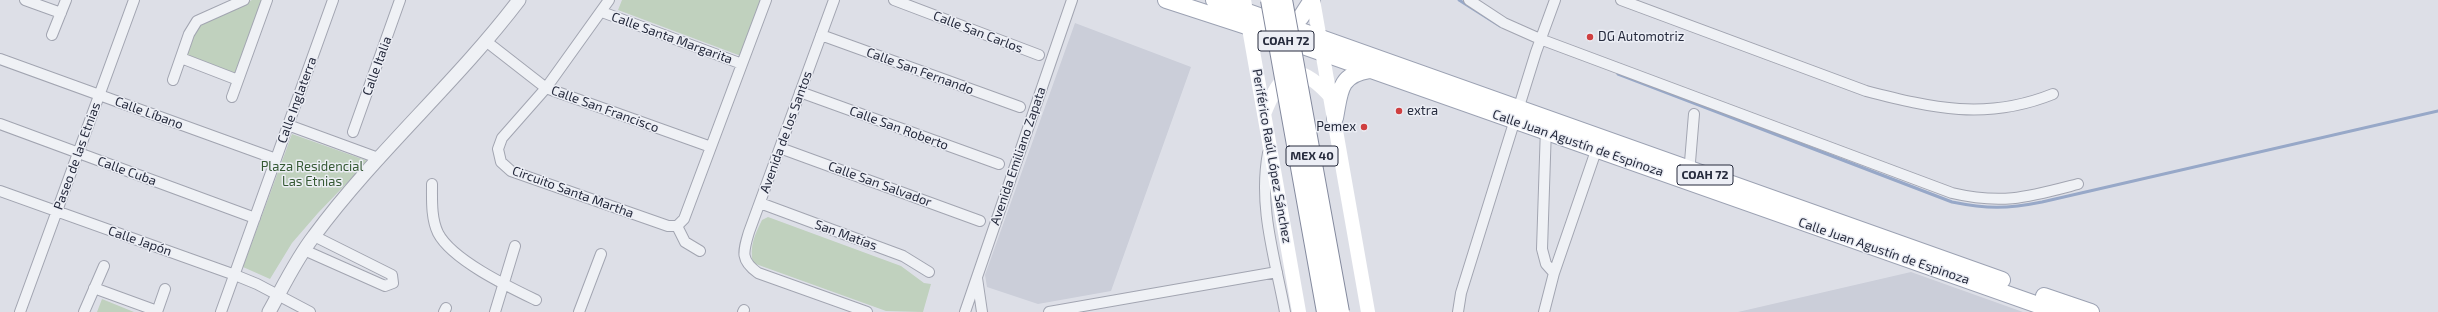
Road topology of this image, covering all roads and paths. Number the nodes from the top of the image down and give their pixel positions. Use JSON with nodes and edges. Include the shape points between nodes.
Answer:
{"nodes":[{"id":1,"x":25,"y":0,"type":"edge"},
{"id":2,"x":66,"y":0,"type":"edge"},
{"id":3,"x":134,"y":0,"type":"edge"},
{"id":4,"x":244,"y":0,"type":"edge"},
{"id":5,"x":267,"y":0,"type":"edge"},
{"id":6,"x":333,"y":0,"type":"edge"},
{"id":7,"x":400,"y":0,"type":"edge"},
{"id":8,"x":519,"y":0,"type":"edge"},
{"id":9,"x":608,"y":0,"type":"edge"},
{"id":10,"x":766,"y":0,"type":"edge"},
{"id":11,"x":834,"y":0,"type":"edge"},
{"id":12,"x":894,"y":0,"type":"edge"},
{"id":13,"x":1072,"y":0,"type":"edge"},
{"id":14,"x":1166,"y":0,"type":"edge"},
{"id":15,"x":1214,"y":0,"type":"edge"},
{"id":16,"x":1270,"y":0,"type":"edge"},
{"id":17,"x":1283,"y":0,"type":"edge"},
{"id":18,"x":1313,"y":0,"type":"edge"},
{"id":19,"x":1469,"y":0,"type":"edge"},
{"id":20,"x":1555,"y":0,"type":"edge"},
{"id":21,"x":1621,"y":0,"type":"edge"},
{"id":22,"x":1245,"y":6,"type":"edge"},
{"id":23,"x":602,"y":12,"type":"junction"},
{"id":24,"x":61,"y":13,"type":"junction"},
{"id":25,"x":1290,"y":26,"type":"junction"},
{"id":26,"x":1249,"y":27,"type":"junction"},
{"id":27,"x":52,"y":35,"type":"dead end"},
{"id":28,"x":821,"y":35,"type":"junction"},
{"id":29,"x":1320,"y":38,"type":"junction"},
{"id":30,"x":1540,"y":39,"type":"junction"},
{"id":31,"x":487,"y":42,"type":"junction"},
{"id":32,"x":1324,"y":54,"type":"junction"},
{"id":33,"x":1039,"y":55,"type":"dead end"},
{"id":34,"x":181,"y":58,"type":"junction"},
{"id":35,"x":0,"y":59,"type":"edge"},
{"id":36,"x":742,"y":64,"type":"junction"},
{"id":37,"x":1369,"y":70,"type":"junction"},
{"id":38,"x":173,"y":80,"type":"dead end"},
{"id":39,"x":238,"y":80,"type":"junction"},
{"id":40,"x":546,"y":88,"type":"junction"},
{"id":41,"x":800,"y":92,"type":"junction"},
{"id":42,"x":2053,"y":94,"type":"dead end"},
{"id":43,"x":99,"y":95,"type":"junction"},
{"id":44,"x":232,"y":97,"type":"dead end"},
{"id":45,"x":1331,"y":97,"type":"junction"},
{"id":46,"x":1020,"y":107,"type":"dead end"},
{"id":47,"x":1264,"y":114,"type":"junction"},
{"id":48,"x":1694,"y":114,"type":"dead end"},
{"id":49,"x":1518,"y":115,"type":"junction"},
{"id":50,"x":1335,"y":118,"type":"junction"},
{"id":51,"x":0,"y":124,"type":"edge"},
{"id":52,"x":288,"y":125,"type":"junction"},
{"id":53,"x":1546,"y":125,"type":"junction"},
{"id":54,"x":353,"y":132,"type":"dead end"},
{"id":55,"x":1598,"y":144,"type":"junction"},
{"id":56,"x":1270,"y":145,"type":"junction"},
{"id":57,"x":711,"y":147,"type":"junction"},
{"id":58,"x":780,"y":148,"type":"junction"},
{"id":59,"x":78,"y":154,"type":"junction"},
{"id":60,"x":378,"y":158,"type":"junction"},
{"id":61,"x":276,"y":159,"type":"junction"},
{"id":62,"x":999,"y":164,"type":"dead end"},
{"id":63,"x":1689,"y":176,"type":"junction"},
{"id":64,"x":432,"y":184,"type":"dead end"},
{"id":65,"x":2078,"y":184,"type":"dead end"},
{"id":66,"x":0,"y":191,"type":"edge"},
{"id":67,"x":760,"y":203,"type":"junction"},
{"id":68,"x":57,"y":212,"type":"junction"},
{"id":69,"x":255,"y":218,"type":"junction"},
{"id":70,"x":980,"y":221,"type":"dead end"},
{"id":71,"x":677,"y":226,"type":"junction"},
{"id":72,"x":314,"y":236,"type":"junction"},
{"id":73,"x":516,"y":246,"type":"dead end"},
{"id":74,"x":304,"y":250,"type":"junction"},
{"id":75,"x":700,"y":251,"type":"dead end"},
{"id":76,"x":601,"y":254,"type":"dead end"},
{"id":77,"x":104,"y":266,"type":"dead end"},
{"id":78,"x":929,"y":272,"type":"dead end"},
{"id":79,"x":1277,"y":272,"type":"junction"},
{"id":80,"x":1554,"y":273,"type":"junction"},
{"id":81,"x":234,"y":275,"type":"junction"},
{"id":82,"x":976,"y":277,"type":"junction"},
{"id":83,"x":505,"y":285,"type":"junction"},
{"id":84,"x":94,"y":288,"type":"junction"},
{"id":85,"x":165,"y":289,"type":"dead end"},
{"id":86,"x":278,"y":295,"type":"junction"},
{"id":87,"x":536,"y":300,"type":"dead end"},
{"id":88,"x":273,"y":311,"type":"edge"},
{"id":89,"x":20,"y":312,"type":"edge"},
{"id":90,"x":84,"y":312,"type":"edge"},
{"id":91,"x":157,"y":312,"type":"edge"},
{"id":92,"x":221,"y":312,"type":"edge"},
{"id":93,"x":310,"y":312,"type":"edge"},
{"id":94,"x":495,"y":312,"type":"edge"},
{"id":95,"x":579,"y":312,"type":"edge"},
{"id":96,"x":867,"y":312,"type":"edge"},
{"id":97,"x":965,"y":312,"type":"edge"},
{"id":98,"x":982,"y":312,"type":"edge"},
{"id":99,"x":1049,"y":312,"type":"edge"},
{"id":100,"x":1284,"y":312,"type":"edge"},
{"id":101,"x":1299,"y":312,"type":"edge"},
{"id":102,"x":1326,"y":312,"type":"edge"},
{"id":103,"x":1340,"y":312,"type":"edge"},
{"id":104,"x":1368,"y":312,"type":"edge"},
{"id":105,"x":1458,"y":312,"type":"edge"},
{"id":106,"x":1544,"y":312,"type":"edge"},
{"id":107,"x":2058,"y":312,"type":"edge"},
{"id":108,"x":2091,"y":312,"type":"edge"}],
"edges":[{"from":1,"to":24,"type":"street"},
{"from":2,"to":24,"type":"street"},
{"from":3,"to":43,"type":"street","name":"Paseo de las Etnias"},
{"from":4,"to":34,"type":"street","via":[[197,21],[190,31]]},
{"from":5,"to":39,"type":"street"},
{"from":6,"to":52,"type":"street","name":"Calle Inglaterra"},
{"from":7,"to":54,"type":"street","name":"Calle Italia"},
{"from":8,"to":31,"type":"street"},
{"from":9,"to":23,"type":"street","name":"Circuito Santa Martha"},
{"from":10,"to":36,"type":"street"},
{"from":11,"to":28,"type":"street","name":"Avenida de los Santos"},
{"from":12,"to":33,"type":"street","name":"Calle San Carlos"},
{"from":13,"to":82,"type":"street","name":"Avenida Emiliano Zapata"},
{"from":14,"to":26,"type":"main road","name":"Calle Juan Agustín de Espinoza"},
{"from":15,"to":22,"type":"main road","name":"Calle Juan Agustín de Espinoza"},
{"from":16,"to":102,"type":"highway","name":"Periférico Raúl López Sánchez","number":"MEX 40","bridge":true},
{"from":17,"to":103,"type":"highway","number":"MEX 40","bridge":true},
{"from":18,"to":25,"type":"main road","via":[[1301,17]]},
{"from":18,"to":29,"type":"main road"},
{"from":19,"to":30,"type":"street","via":[[1504,23]]},
{"from":20,"to":30,"type":"street"},
{"from":21,"to":42,"type":"street","via":[[1866,91],[1905,101],[1947,110],[1970,111],[2013,106]]},
{"from":22,"to":25,"type":"main road","name":"Calle Juan Agustín de Espinoza","number":"COAH 72"},
{"from":22,"to":26,"type":"main road","name":"Periférico Raúl López Sánchez"},
{"from":23,"to":36,"type":"street","name":"Calle Santa Margarita"},
{"from":23,"to":40,"type":"street","name":"Circuito Santa Martha"},
{"from":24,"to":27,"type":"street"},
{"from":25,"to":29,"type":"main road","name":"Calle Juan Agustín de Espinoza","number":"COAH 72"},
{"from":26,"to":32,"type":"main road","name":"Calle Juan Agustín de Espinoza","number":"COAH 72"},
{"from":26,"to":47,"type":"main road","name":"Periférico Raúl López Sánchez"},
{"from":28,"to":41,"type":"street","name":"Avenida de los Santos"},
{"from":28,"to":46,"type":"street","name":"Calle San Fernando"},
{"from":29,"to":32,"type":"main road"},
{"from":29,"to":49,"type":"main road","name":"Calle Juan Agustín de Espinoza","number":"COAH 72"},
{"from":30,"to":49,"type":"street"},
{"from":30,"to":65,"type":"street","via":[[1952,193],[1980,200],[2002,201],[2038,195]]},
{"from":31,"to":40,"type":"street","name":"Calle San Francisco"},
{"from":31,"to":60,"type":"street"},
{"from":32,"to":37,"type":"main road","name":"Calle Juan Agustín de Espinoza","number":"COAH 72"},
{"from":32,"to":45,"type":"main road"},
{"from":34,"to":38,"type":"street"},
{"from":34,"to":39,"type":"street"},
{"from":35,"to":43,"type":"street","name":"Calle Líbano"},
{"from":36,"to":57,"type":"street"},
{"from":37,"to":49,"type":"main road","name":"Calle Juan Agustín de Espinoza","number":"COAH 72"},
{"from":37,"to":50,"type":"main road","via":[[1357,72],[1347,78],[1340,92]]},
{"from":39,"to":44,"type":"street"},
{"from":40,"to":57,"type":"street","name":"Calle San Francisco"},
{"from":40,"to":71,"type":"street","name":"Circuito Santa Martha","via":[[502,138],[498,149],[501,162],[511,171],[668,226]]},
{"from":41,"to":58,"type":"street","name":"Avenida de los Santos"},
{"from":41,"to":62,"type":"street","name":"Calle San Roberto"},
{"from":43,"to":59,"type":"street","name":"Paseo de las Etnias"},
{"from":43,"to":61,"type":"street","name":"Calle Líbano"},
{"from":45,"to":47,"type":"main road","via":[[1308,75],[1293,74],[1282,79],[1277,85]]},
{"from":45,"to":50,"type":"main road"},
{"from":47,"to":56,"type":"main road","name":"Periférico Raúl López Sánchez"},
{"from":48,"to":63,"type":"street"},
{"from":49,"to":53,"type":"main road","name":"Calle Juan Agustín de Espinoza","number":"COAH 72"},
{"from":49,"to":105,"type":"street","via":[[1461,293]]},
{"from":50,"to":104,"type":"main road"},
{"from":51,"to":59,"type":"street","name":"Calle Cuba"},
{"from":52,"to":60,"type":"street"},
{"from":52,"to":61,"type":"street","name":"Calle Inglaterra"},
{"from":53,"to":55,"type":"main road","name":"Calle Juan Agustín de Espinoza","number":"COAH 72"},
{"from":53,"to":80,"type":"street","via":[[1542,253],[1546,264]]},
{"from":55,"to":63,"type":"main road","name":"Calle Juan Agustín de Espinoza","number":"COAH 72"},
{"from":55,"to":80,"type":"street"},
{"from":56,"to":79,"type":"street","via":[[1264,194]]},
{"from":56,"to":101,"type":"main road","name":"Periférico Raúl López Sánchez"},
{"from":57,"to":71,"type":"street","via":[[684,219]]},
{"from":58,"to":67,"type":"street","name":"Avenida de los Santos"},
{"from":58,"to":70,"type":"street","name":"Calle San Salvador"},
{"from":59,"to":68,"type":"street","name":"Paseo de las Etnias"},
{"from":59,"to":69,"type":"street","name":"Calle Cuba"},
{"from":60,"to":72,"type":"street"},
{"from":61,"to":69,"type":"street","name":"Calle Inglaterra"},
{"from":63,"to":107,"type":"main road","name":"Calle Juan Agustín de Espinoza","number":"COAH 72"},
{"from":63,"to":108,"type":"main road","name":"Calle Juan Agustín de Espinoza","number":"COAH 72"},
{"from":64,"to":83,"type":"street","via":[[432,215],[438,232],[447,246]]},
{"from":66,"to":68,"type":"street","name":"Calle Japón"},
{"from":67,"to":78,"type":"street","name":"San Matías","via":[[903,256]]},
{"from":67,"to":96,"type":"street","name":"Avenida de los Santos","via":[[744,248],[747,264],[758,273]]},
{"from":68,"to":81,"type":"street","name":"Calle Japón"},
{"from":68,"to":89,"type":"street","name":"Paseo de las Etnias"},
{"from":69,"to":81,"type":"street","name":"Calle Inglaterra"},
{"from":71,"to":75,"type":"street","via":[[685,242]]},
{"from":72,"to":74,"type":"street"},
{"from":72,"to":74,"type":"street","via":[[392,274],[393,283],[385,286]]},
{"from":73,"to":83,"type":"street"},
{"from":74,"to":86,"type":"street"},
{"from":76,"to":95,"type":"street"},
{"from":77,"to":84,"type":"street"},
{"from":79,"to":99,"type":"street"},
{"from":79,"to":100,"type":"street"},
{"from":80,"to":106,"type":"street"},
{"from":81,"to":86,"type":"street","name":"Calle Japón"},
{"from":81,"to":92,"type":"street","name":"Calle Inglaterra"},
{"from":82,"to":97,"type":"street","name":"Avenida Emiliano Zapata"},
{"from":82,"to":98,"type":"street"},
{"from":83,"to":87,"type":"street"},
{"from":83,"to":94,"type":"street"},
{"from":84,"to":90,"type":"street"},
{"from":84,"to":91,"type":"street"},
{"from":85,"to":91,"type":"street"},
{"from":86,"to":88,"type":"street"},
{"from":86,"to":93,"type":"street","name":"Calle Japón"}]}
